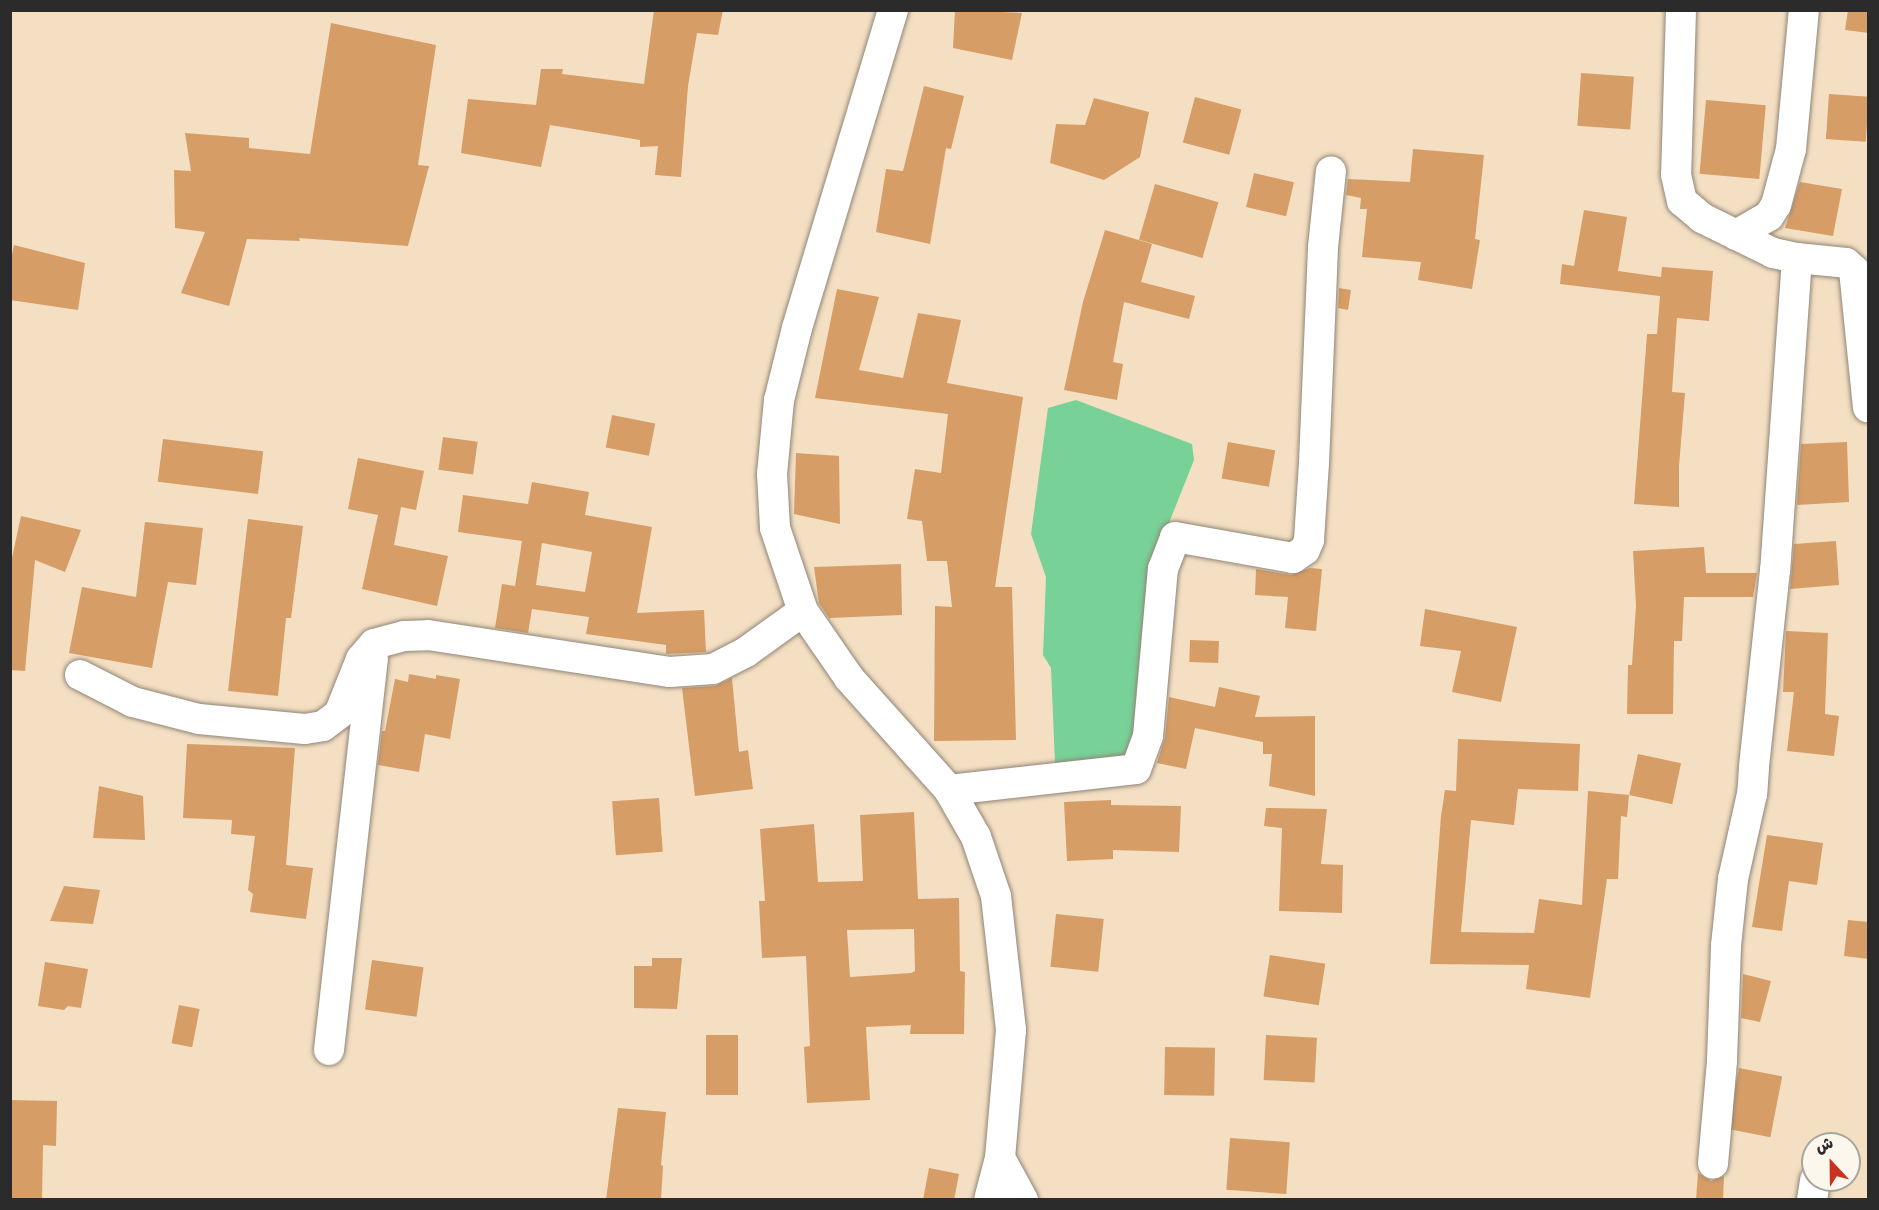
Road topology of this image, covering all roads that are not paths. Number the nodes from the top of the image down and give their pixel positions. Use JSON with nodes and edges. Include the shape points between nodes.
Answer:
{"nodes":[{"id":1,"x":893,"y":10,"type":"edge"},
{"id":2,"x":1681,"y":10,"type":"edge"},
{"id":3,"x":1804,"y":10,"type":"edge"},
{"id":4,"x":1331,"y":171,"type":"dead end"},
{"id":5,"x":1736,"y":235,"type":"junction"},
{"id":6,"x":1797,"y":258,"type":"junction"},
{"id":7,"x":1869,"y":407,"type":"edge"},
{"id":8,"x":803,"y":610,"type":"junction"},
{"id":9,"x":374,"y":644,"type":"junction"},
{"id":10,"x":80,"y":675,"type":"dead end"},
{"id":11,"x":949,"y":790,"type":"junction"},
{"id":12,"x":329,"y":1050,"type":"dead end"},
{"id":13,"x":1000,"y":1158,"type":"junction"},
{"id":14,"x":1713,"y":1164,"type":"dead end"},
{"id":15,"x":989,"y":1200,"type":"edge"},
{"id":16,"x":1023,"y":1200,"type":"edge"}],
"edges":[{"from":1,"to":8,"type":"street","via":[[779,400],[772,474],[775,528]]},
{"from":2,"to":5,"type":"street","via":[[1676,175],[1682,201],[1702,218]]},
{"from":3,"to":5,"type":"street","via":[[1791,149],[1776,205],[1769,216]]},
{"from":4,"to":11,"type":"street","via":[[1323,247],[1314,463],[1305,550],[1293,558],[1175,537],[1163,569],[1148,736],[1136,769]]},
{"from":5,"to":6,"type":"street","via":[[1773,253]]},
{"from":6,"to":7,"type":"street","via":[[1846,263],[1854,270]]},
{"from":6,"to":14,"type":"street","via":[[1775,570],[1753,785],[1733,879],[1726,946]]},
{"from":8,"to":9,"type":"street","via":[[746,652],[713,669],[670,672],[428,635]]},
{"from":8,"to":11,"type":"street","via":[[849,678]]},
{"from":9,"to":10,"type":"street","via":[[361,659],[339,714],[323,726],[304,729],[199,719],[133,702]]},
{"from":9,"to":12,"type":"street"},
{"from":11,"to":13,"type":"street","via":[[976,837],[996,896],[1011,1030]]},
{"from":13,"to":15,"type":"street"},
{"from":13,"to":16,"type":"street"}]}
